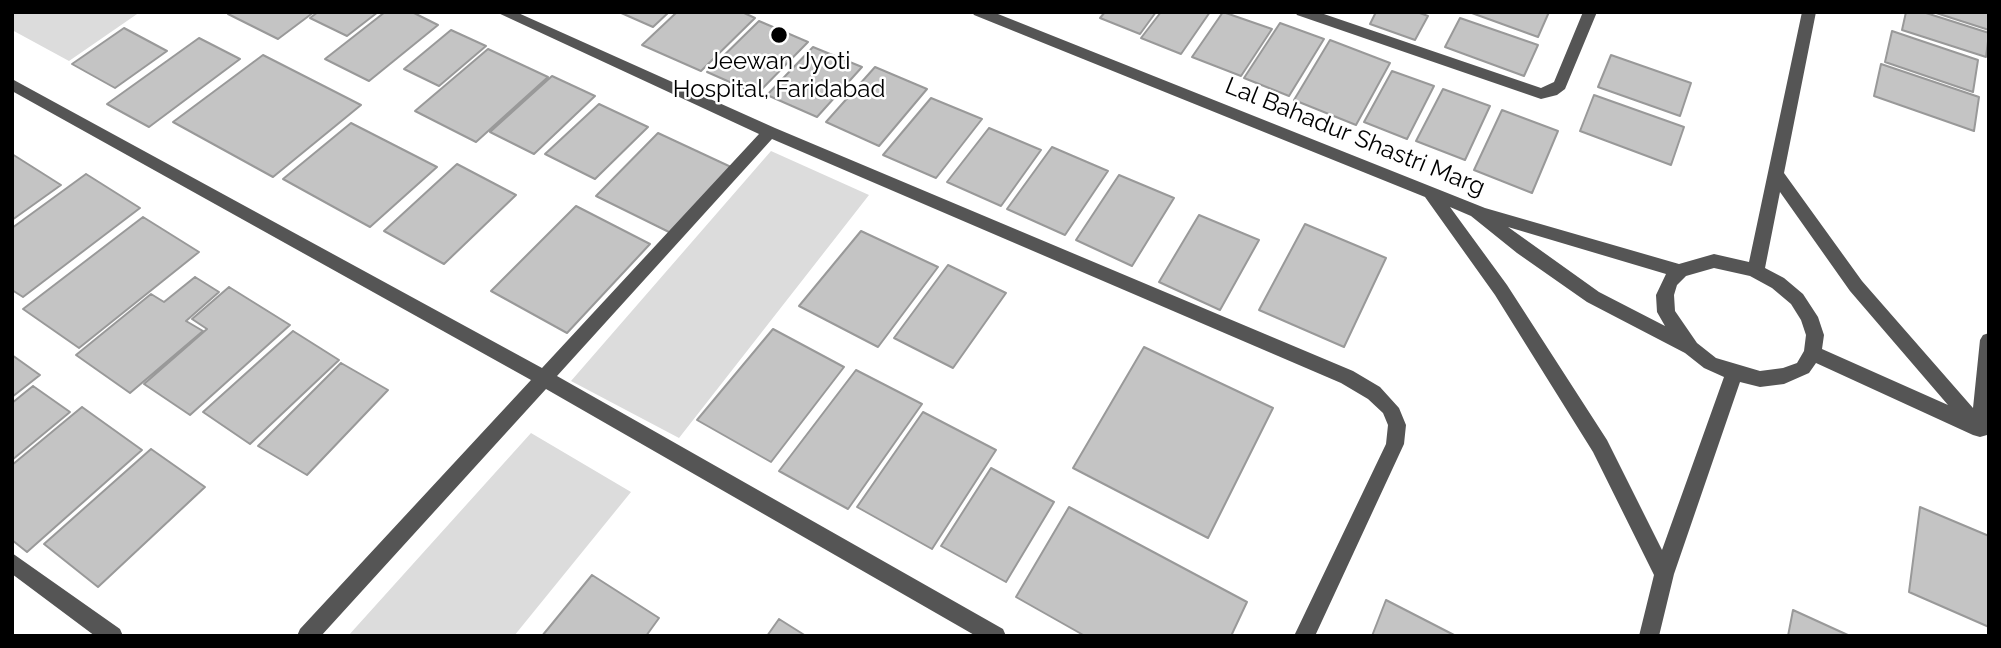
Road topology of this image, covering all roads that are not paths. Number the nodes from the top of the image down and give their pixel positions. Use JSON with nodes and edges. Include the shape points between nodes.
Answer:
{"nodes":[{"id":1,"x":503,"y":12,"type":"edge"},
{"id":2,"x":979,"y":12,"type":"edge"},
{"id":3,"x":1590,"y":12,"type":"edge"},
{"id":4,"x":1809,"y":12,"type":"edge"},
{"id":5,"x":1308,"y":13,"type":"edge"},
{"id":6,"x":12,"y":84,"type":"edge"},
{"id":7,"x":770,"y":132,"type":"junction"},
{"id":8,"x":1776,"y":174,"type":"junction"},
{"id":9,"x":1431,"y":192,"type":"junction"},
{"id":10,"x":1477,"y":211,"type":"junction"},
{"id":11,"x":1681,"y":271,"type":"junction"},
{"id":12,"x":1756,"y":271,"type":"junction"},
{"id":13,"x":1989,"y":340,"type":"edge"},
{"id":14,"x":1691,"y":348,"type":"junction"},
{"id":15,"x":1813,"y":353,"type":"junction"},
{"id":16,"x":1734,"y":373,"type":"junction"},
{"id":17,"x":544,"y":378,"type":"junction"},
{"id":18,"x":1984,"y":430,"type":"edge"},
{"id":19,"x":12,"y":562,"type":"edge"},
{"id":20,"x":1664,"y":574,"type":"junction"},
{"id":21,"x":113,"y":636,"type":"edge"},
{"id":22,"x":307,"y":636,"type":"edge"},
{"id":23,"x":996,"y":636,"type":"edge"},
{"id":24,"x":1304,"y":636,"type":"edge"},
{"id":25,"x":1649,"y":636,"type":"edge"}],
"edges":[{"from":1,"to":7,"type":"street"},
{"from":2,"to":9,"type":"street","name":"Lal Bahadur Shastri Marg"},
{"from":3,"to":5,"type":"street","via":[[1560,85],[1541,94]]},
{"from":4,"to":8,"type":"street"},
{"from":6,"to":17,"type":"street"},
{"from":7,"to":17,"type":"street"},
{"from":7,"to":24,"type":"street","via":[[1334,371],[1374,393],[1390,408],[1396,425],[1395,444]]},
{"from":8,"to":12,"type":"street"},
{"from":8,"to":18,"type":"street","via":[[1857,286]]},
{"from":9,"to":10,"type":"street","name":"Lal Bahadur Shastri Marg"},
{"from":9,"to":20,"type":"street","via":[[1501,290],[1594,435]]},
{"from":10,"to":11,"type":"street"},
{"from":10,"to":14,"type":"street","name":"Lal Bahadur Shastri Marg","via":[[1593,297]]},
{"from":11,"to":12,"type":"street","via":[[1714,261]]},
{"from":11,"to":14,"type":"street","via":[[1670,281],[1666,312]]},
{"from":12,"to":15,"type":"street","via":[[1797,299],[1815,335]]},
{"from":13,"to":18,"type":"street"},
{"from":14,"to":16,"type":"street"},
{"from":15,"to":16,"type":"street","via":[[1803,368],[1784,376],[1760,379]]},
{"from":15,"to":18,"type":"street"},
{"from":16,"to":20,"type":"street"},
{"from":17,"to":22,"type":"street"},
{"from":17,"to":23,"type":"street"},
{"from":19,"to":21,"type":"street"},
{"from":20,"to":25,"type":"street"}]}
